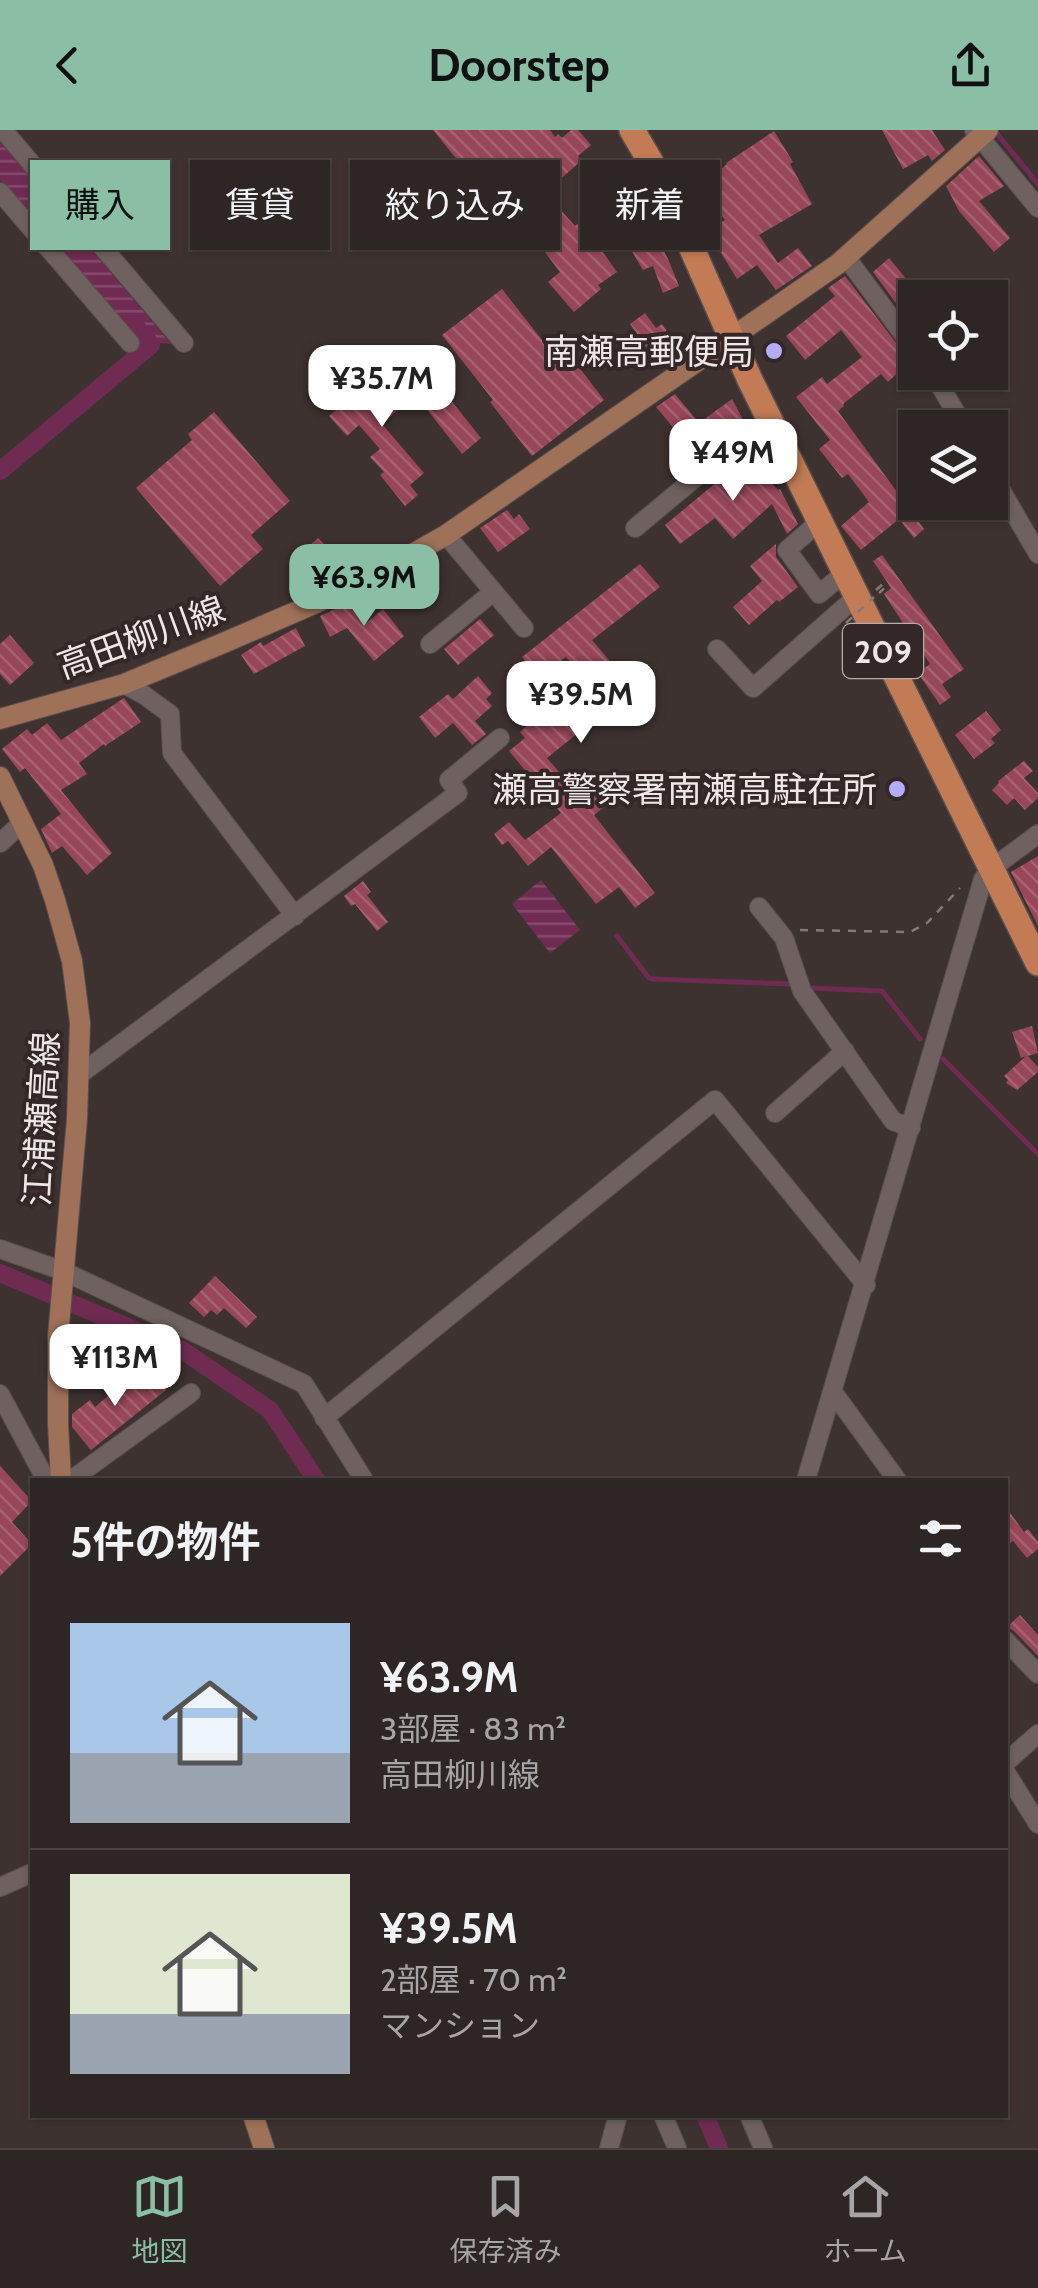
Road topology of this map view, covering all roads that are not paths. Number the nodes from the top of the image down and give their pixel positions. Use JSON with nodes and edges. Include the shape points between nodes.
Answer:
{"nodes":[{"id":1,"x":3,"y":130,"type":"edge"},
{"id":2,"x":632,"y":130,"type":"edge"},
{"id":3,"x":982,"y":132,"type":"edge"},
{"id":4,"x":0,"y":192,"type":"edge"},
{"id":5,"x":1038,"y":208,"type":"edge"},
{"id":6,"x":846,"y":257,"type":"junction"},
{"id":7,"x":898,"y":327,"type":"edge"},
{"id":8,"x":731,"y":337,"type":"junction"},
{"id":9,"x":130,"y":342,"type":"dead end"},
{"id":10,"x":184,"y":343,"type":"dead end"},
{"id":11,"x":778,"y":437,"type":"junction"},
{"id":12,"x":1008,"y":502,"type":"edge"},
{"id":13,"x":819,"y":522,"type":"junction"},
{"id":14,"x":635,"y":528,"type":"dead end"},
{"id":15,"x":446,"y":535,"type":"junction"},
{"id":16,"x":1038,"y":554,"type":"edge"},
{"id":17,"x":858,"y":589,"type":"junction"},
{"id":18,"x":493,"y":592,"type":"junction"},
{"id":19,"x":524,"y":628,"type":"dead end"},
{"id":20,"x":430,"y":644,"type":"dead end"},
{"id":21,"x":717,"y":649,"type":"dead end"},
{"id":22,"x":124,"y":684,"type":"junction"},
{"id":23,"x":0,"y":720,"type":"edge"},
{"id":24,"x":500,"y":738,"type":"dead end"},
{"id":25,"x":0,"y":776,"type":"edge"},
{"id":26,"x":22,"y":822,"type":"junction"},
{"id":27,"x":1038,"y":834,"type":"edge"},
{"id":28,"x":0,"y":843,"type":"edge"},
{"id":29,"x":992,"y":869,"type":"junction"},
{"id":30,"x":759,"y":908,"type":"dead end"},
{"id":31,"x":295,"y":916,"type":"junction"},
{"id":32,"x":1038,"y":964,"type":"edge"},
{"id":33,"x":844,"y":1052,"type":"junction"},
{"id":34,"x":79,"y":1076,"type":"junction"},
{"id":35,"x":775,"y":1113,"type":"dead end"},
{"id":36,"x":911,"y":1128,"type":"junction"},
{"id":37,"x":0,"y":1250,"type":"edge"},
{"id":38,"x":63,"y":1278,"type":"junction"},
{"id":39,"x":866,"y":1284,"type":"junction"},
{"id":40,"x":832,"y":1392,"type":"junction"},
{"id":41,"x":191,"y":1393,"type":"dead end"},
{"id":42,"x":0,"y":1396,"type":"edge"},
{"id":43,"x":324,"y":1418,"type":"junction"},
{"id":44,"x":45,"y":1478,"type":"edge"},
{"id":45,"x":61,"y":1478,"type":"edge"},
{"id":46,"x":74,"y":1478,"type":"edge"},
{"id":47,"x":363,"y":1478,"type":"edge"},
{"id":48,"x":807,"y":1478,"type":"edge"},
{"id":49,"x":896,"y":1478,"type":"edge"},
{"id":50,"x":1008,"y":1643,"type":"edge"},
{"id":51,"x":1038,"y":1674,"type":"edge"},
{"id":52,"x":1038,"y":1734,"type":"edge"},
{"id":53,"x":1008,"y":1760,"type":"edge"},
{"id":54,"x":1008,"y":1776,"type":"edge"},
{"id":55,"x":1038,"y":1824,"type":"edge"},
{"id":56,"x":30,"y":1874,"type":"edge"},
{"id":57,"x":0,"y":1887,"type":"edge"},
{"id":58,"x":255,"y":2118,"type":"edge"},
{"id":59,"x":617,"y":2118,"type":"edge"},
{"id":60,"x":664,"y":2118,"type":"edge"},
{"id":61,"x":750,"y":2118,"type":"edge"},
{"id":62,"x":264,"y":2148,"type":"edge"},
{"id":63,"x":609,"y":2148,"type":"edge"},
{"id":64,"x":677,"y":2148,"type":"edge"},
{"id":65,"x":764,"y":2148,"type":"edge"}],
"edges":[{"from":1,"to":10,"type":"street"},
{"from":2,"to":8,"type":"highway","number":"209"},
{"from":3,"to":5,"type":"street"},
{"from":3,"to":6,"type":"main road","name":"高田柳川線"},
{"from":4,"to":9,"type":"street"},
{"from":6,"to":7,"type":"street"},
{"from":6,"to":8,"type":"main road","name":"高田柳川線"},
{"from":8,"to":11,"type":"highway","number":"209"},
{"from":8,"to":15,"type":"main road","name":"高田柳川線"},
{"from":11,"to":13,"type":"highway","number":"209"},
{"from":11,"to":14,"type":"street","via":[[765,444],[737,443]]},
{"from":12,"to":16,"type":"street"},
{"from":13,"to":17,"type":"highway","number":"209"},
{"from":13,"to":17,"type":"street","via":[[787,550],[819,594]]},
{"from":15,"to":18,"type":"street"},
{"from":15,"to":22,"type":"main road","name":"高田柳川線","via":[[316,603]]},
{"from":17,"to":21,"type":"street","via":[[753,688]]},
{"from":17,"to":29,"type":"highway","number":"209"},
{"from":18,"to":19,"type":"street"},
{"from":18,"to":20,"type":"street"},
{"from":22,"to":23,"type":"main road","name":"高田柳川線"},
{"from":22,"to":31,"type":"street","via":[[170,714],[172,752]]},
{"from":24,"to":31,"type":"street","via":[[448,780],[458,793]]},
{"from":25,"to":26,"type":"main road","name":"江浦瀬高線"},
{"from":26,"to":28,"type":"street"},
{"from":26,"to":34,"type":"main road","name":"江浦瀬高線","via":[[43,864],[72,961]]},
{"from":27,"to":29,"type":"street"},
{"from":29,"to":32,"type":"highway","number":"209"},
{"from":29,"to":36,"type":"street"},
{"from":30,"to":33,"type":"street","via":[[784,938],[802,990]]},
{"from":31,"to":34,"type":"street"},
{"from":33,"to":35,"type":"street"},
{"from":33,"to":36,"type":"street","via":[[893,1121]]},
{"from":34,"to":38,"type":"main road","name":"江浦瀬高線"},
{"from":36,"to":39,"type":"street"},
{"from":37,"to":38,"type":"street"},
{"from":38,"to":43,"type":"street","via":[[304,1384]]},
{"from":38,"to":45,"type":"main road","name":"江浦瀬高線"},
{"from":39,"to":40,"type":"street"},
{"from":39,"to":43,"type":"street","via":[[714,1100]]},
{"from":40,"to":48,"type":"street"},
{"from":40,"to":49,"type":"street"},
{"from":41,"to":46,"type":"street"},
{"from":42,"to":44,"type":"street"},
{"from":43,"to":47,"type":"street"},
{"from":50,"to":51,"type":"street"},
{"from":52,"to":53,"type":"street"},
{"from":54,"to":55,"type":"street"},
{"from":56,"to":57,"type":"street"},
{"from":58,"to":62,"type":"main road"},
{"from":59,"to":63,"type":"street"},
{"from":60,"to":64,"type":"street"},
{"from":61,"to":65,"type":"street"}]}
